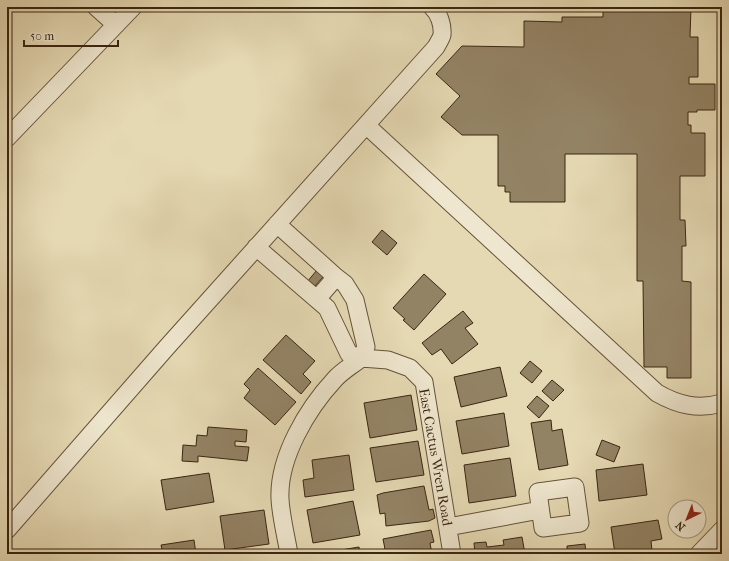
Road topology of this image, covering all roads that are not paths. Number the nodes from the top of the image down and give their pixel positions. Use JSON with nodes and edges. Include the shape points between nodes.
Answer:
{"nodes":[{"id":1,"x":96,"y":7,"type":"edge"},
{"id":2,"x":133,"y":7,"type":"edge"},
{"id":3,"x":437,"y":8,"type":"edge"},
{"id":4,"x":116,"y":25,"type":"junction"},
{"id":5,"x":366,"y":125,"type":"junction"},
{"id":6,"x":7,"y":138,"type":"edge"},
{"id":7,"x":277,"y":224,"type":"junction"},
{"id":8,"x":256,"y":247,"type":"junction"},
{"id":9,"x":336,"y":277,"type":"junction"},
{"id":10,"x":316,"y":299,"type":"junction"},
{"id":11,"x":361,"y":358,"type":"junction"},
{"id":12,"x":722,"y":403,"type":"edge"},
{"id":13,"x":540,"y":510,"type":"dead end"},
{"id":14,"x":448,"y":527,"type":"junction"},
{"id":15,"x":7,"y":530,"type":"edge"},
{"id":16,"x":722,"y":530,"type":"edge"},
{"id":17,"x":288,"y":554,"type":"edge"},
{"id":18,"x":452,"y":554,"type":"edge"},
{"id":19,"x":699,"y":554,"type":"edge"}],
"edges":[{"from":1,"to":4,"type":"street"},
{"from":2,"to":4,"type":"street"},
{"from":3,"to":5,"type":"street","via":[[442,36],[436,47]]},
{"from":4,"to":6,"type":"street"},
{"from":5,"to":7,"type":"street"},
{"from":5,"to":12,"type":"street","via":[[657,393],[685,405],[703,407]]},
{"from":7,"to":8,"type":"street"},
{"from":7,"to":9,"type":"street"},
{"from":8,"to":10,"type":"street"},
{"from":8,"to":15,"type":"street"},
{"from":9,"to":10,"type":"street"},
{"from":9,"to":11,"type":"street","via":[[346,284],[355,300],[366,347]]},
{"from":10,"to":11,"type":"street","via":[[327,308],[349,354]]},
{"from":11,"to":14,"type":"street","name":"East Cactus Wren Road","via":[[388,360],[410,368],[424,382]]},
{"from":11,"to":17,"type":"street","via":[[336,378],[317,401],[298,431],[284,467],[280,499]]},
{"from":13,"to":14,"type":"street"},
{"from":14,"to":18,"type":"street","name":"East Cactus Wren Road"},
{"from":16,"to":19,"type":"street"}]}
